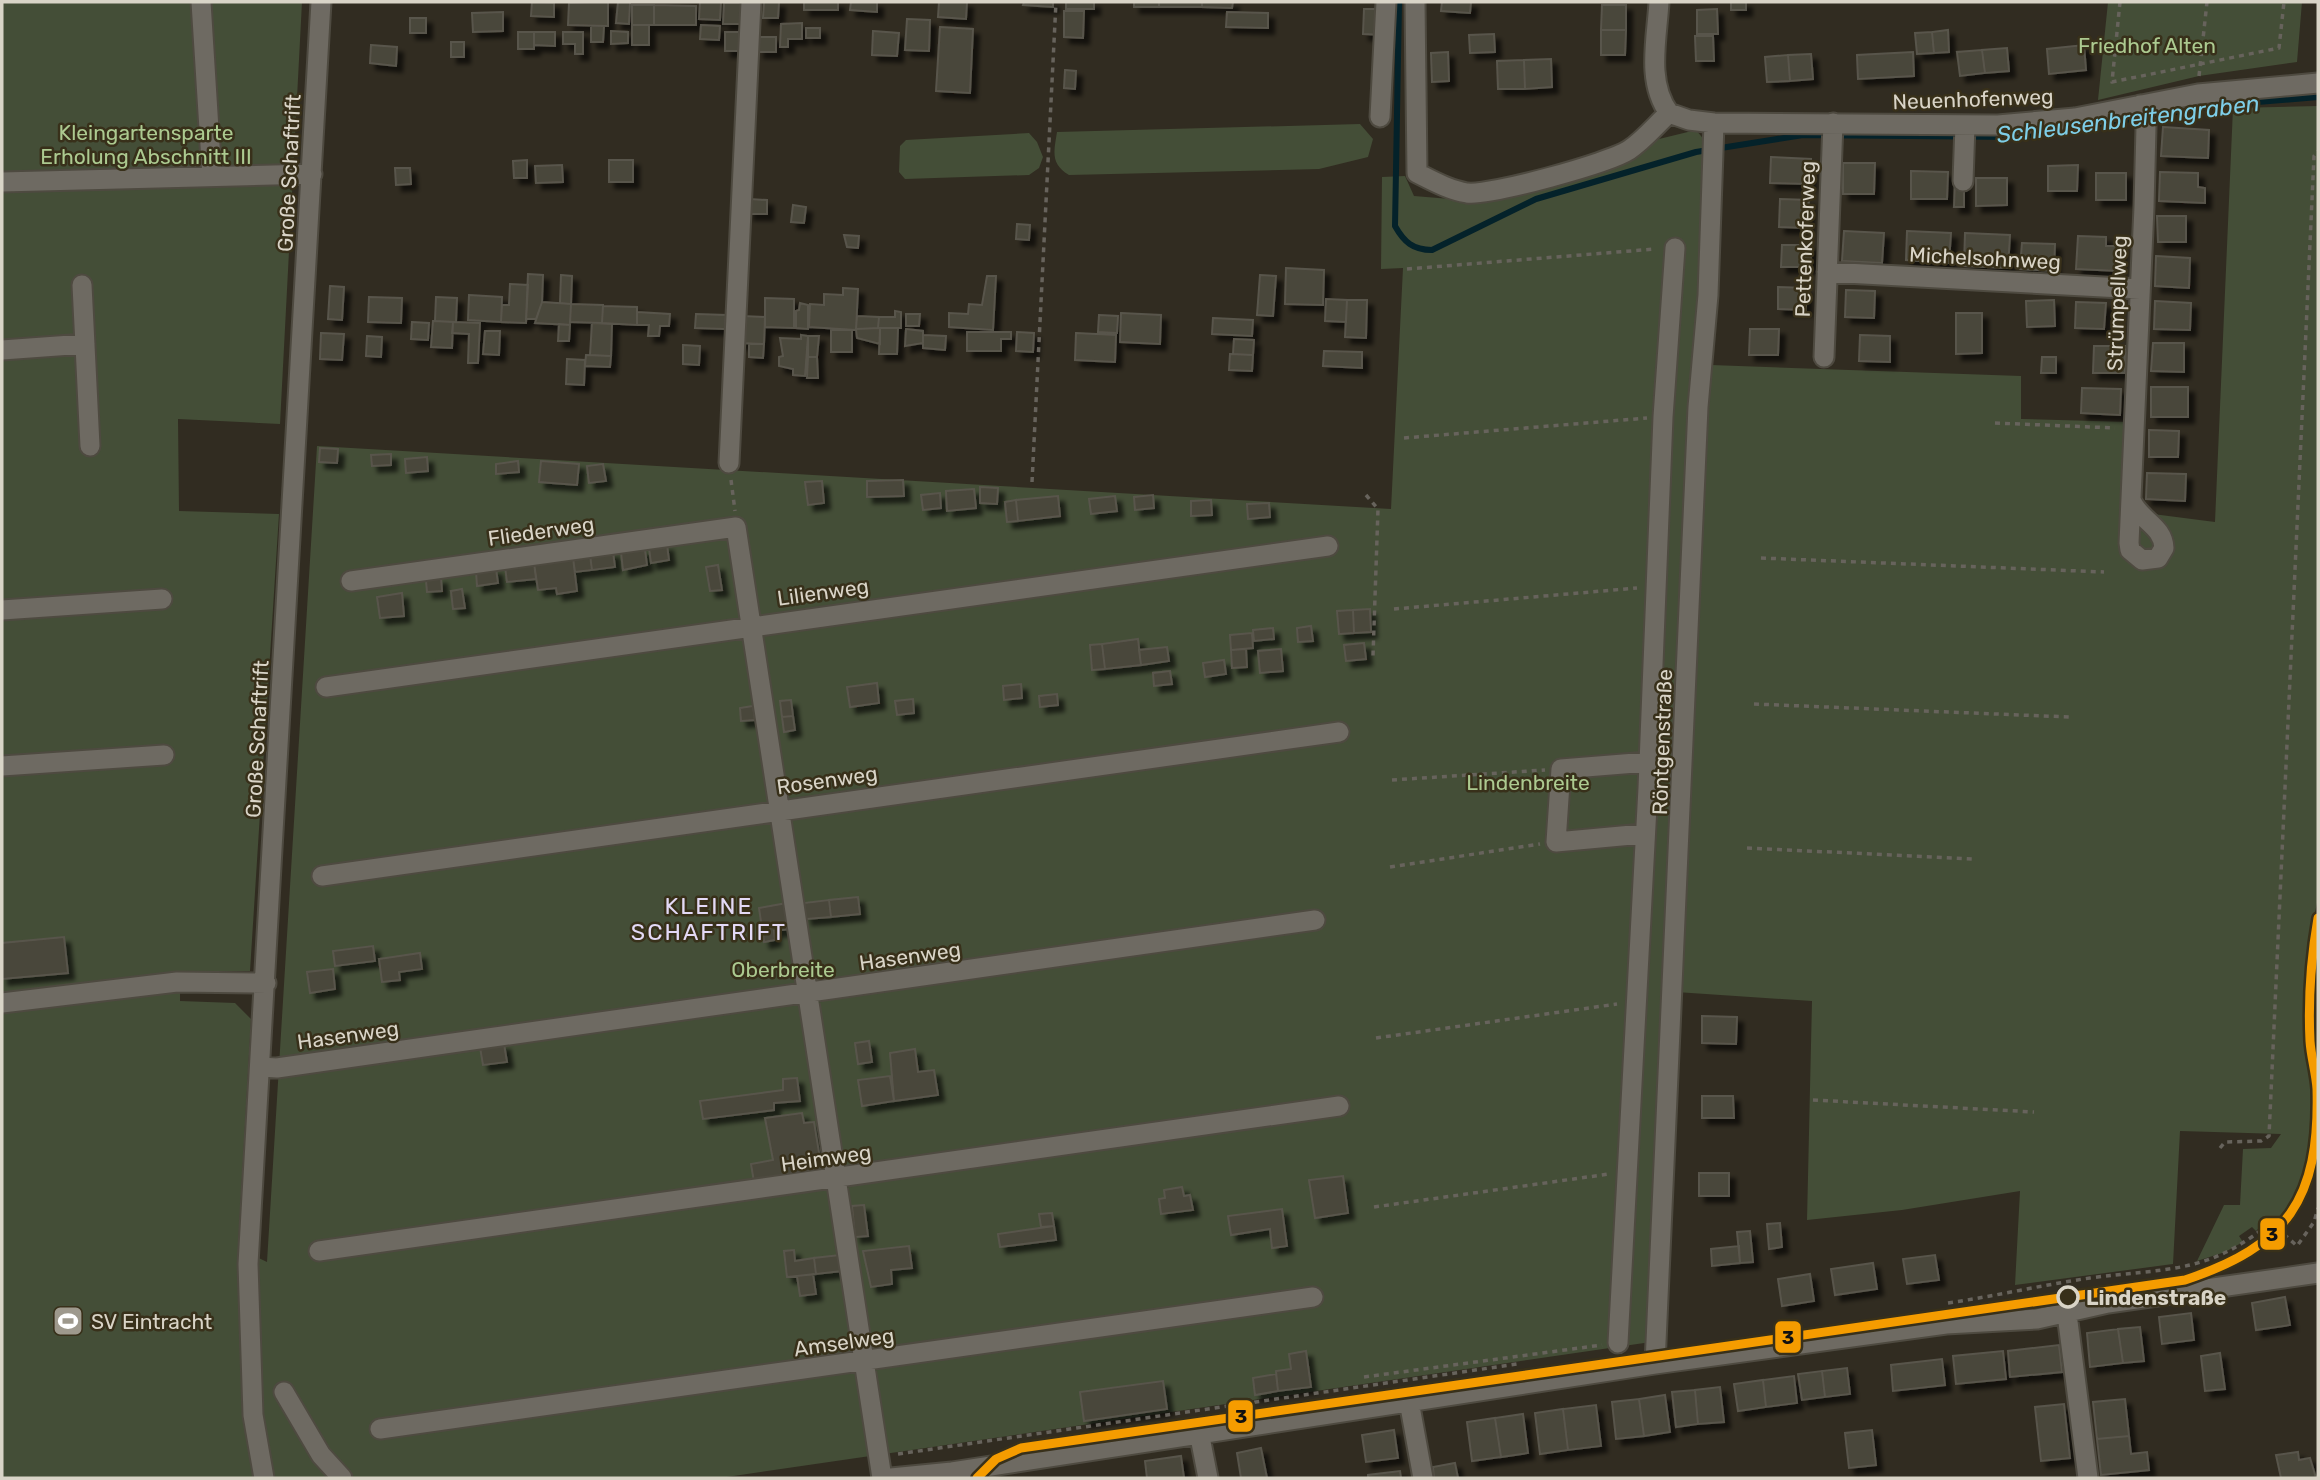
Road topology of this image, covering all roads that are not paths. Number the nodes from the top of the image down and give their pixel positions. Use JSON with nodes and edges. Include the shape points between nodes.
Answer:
{"nodes":[{"id":1,"x":201,"y":2,"type":"edge"},
{"id":2,"x":321,"y":2,"type":"edge"},
{"id":3,"x":751,"y":2,"type":"edge"},
{"id":4,"x":1387,"y":2,"type":"edge"},
{"id":5,"x":1415,"y":2,"type":"edge"},
{"id":6,"x":1659,"y":2,"type":"edge"},
{"id":7,"x":2318,"y":83,"type":"edge"},
{"id":8,"x":2140,"y":105,"type":"junction"},
{"id":9,"x":1669,"y":113,"type":"junction"},
{"id":10,"x":1380,"y":117,"type":"dead end"},
{"id":11,"x":1714,"y":129,"type":"junction"},
{"id":12,"x":1833,"y":130,"type":"junction"},
{"id":13,"x":1964,"y":135,"type":"junction"},
{"id":14,"x":312,"y":174,"type":"junction"},
{"id":15,"x":212,"y":177,"type":"junction"},
{"id":16,"x":1963,"y":181,"type":"dead end"},
{"id":17,"x":2,"y":182,"type":"edge"},
{"id":18,"x":1675,"y":248,"type":"road end"},
{"id":19,"x":1827,"y":272,"type":"junction"},
{"id":20,"x":82,"y":285,"type":"dead end"},
{"id":21,"x":2140,"y":289,"type":"junction"},
{"id":22,"x":85,"y":344,"type":"junction"},
{"id":23,"x":2,"y":350,"type":"edge"},
{"id":24,"x":1824,"y":357,"type":"dead end"},
{"id":25,"x":90,"y":446,"type":"dead end"},
{"id":26,"x":729,"y":463,"type":"road end"},
{"id":27,"x":2132,"y":502,"type":"dead end"},
{"id":28,"x":1328,"y":546,"type":"dead end"},
{"id":29,"x":351,"y":580,"type":"dead end"},
{"id":30,"x":162,"y":598,"type":"dead end"},
{"id":31,"x":2,"y":610,"type":"edge"},
{"id":32,"x":751,"y":625,"type":"junction"},
{"id":33,"x":326,"y":687,"type":"dead end"},
{"id":34,"x":1339,"y":732,"type":"dead end"},
{"id":35,"x":164,"y":755,"type":"dead end"},
{"id":36,"x":1648,"y":762,"type":"junction"},
{"id":37,"x":2,"y":766,"type":"edge"},
{"id":38,"x":778,"y":810,"type":"junction"},
{"id":39,"x":1643,"y":834,"type":"junction"},
{"id":40,"x":322,"y":876,"type":"dead end"},
{"id":41,"x":1315,"y":920,"type":"dead end"},
{"id":42,"x":265,"y":983,"type":"junction"},
{"id":43,"x":807,"y":994,"type":"junction"},
{"id":44,"x":2,"y":1003,"type":"edge"},
{"id":45,"x":261,"y":1067,"type":"junction"},
{"id":46,"x":1339,"y":1106,"type":"dead end"},
{"id":47,"x":837,"y":1179,"type":"junction"},
{"id":48,"x":319,"y":1251,"type":"dead end"},
{"id":49,"x":2318,"y":1273,"type":"edge"},
{"id":50,"x":1313,"y":1297,"type":"dead end"},
{"id":51,"x":2067,"y":1314,"type":"junction"},
{"id":52,"x":1618,"y":1343,"type":"road end"},
{"id":53,"x":863,"y":1363,"type":"junction"},
{"id":54,"x":1655,"y":1364,"type":"junction"},
{"id":55,"x":284,"y":1392,"type":"dead end"},
{"id":56,"x":1409,"y":1401,"type":"junction"},
{"id":57,"x":380,"y":1429,"type":"dead end"},
{"id":58,"x":1199,"y":1432,"type":"junction"},
{"id":59,"x":956,"y":1475,"type":"edge"},
{"id":60,"x":264,"y":1478,"type":"edge"},
{"id":61,"x":342,"y":1478,"type":"edge"},
{"id":62,"x":882,"y":1478,"type":"edge"},
{"id":63,"x":891,"y":1478,"type":"edge"},
{"id":64,"x":1208,"y":1478,"type":"edge"},
{"id":65,"x":1423,"y":1478,"type":"edge"},
{"id":66,"x":2088,"y":1478,"type":"edge"}],
"edges":[{"from":1,"to":15,"type":"street"},
{"from":2,"to":14,"type":"street","name":"Große Schaftrift"},
{"from":3,"to":26,"type":"street"},
{"from":4,"to":10,"type":"street"},
{"from":5,"to":9,"type":"street","via":[[1417,173],[1451,190],[1471,194],[1493,190],[1613,159],[1636,145]]},
{"from":6,"to":9,"type":"street","via":[[1655,81]]},
{"from":7,"to":8,"type":"street","name":"Neuenhofenweg","via":[[2198,94]]},
{"from":8,"to":13,"type":"street","name":"Neuenhofenweg"},
{"from":8,"to":21,"type":"street","name":"Strümpellweg","via":[[2146,127]]},
{"from":9,"to":11,"type":"street","name":"Neuenhofenweg"},
{"from":11,"to":12,"type":"street","name":"Neuenhofenweg"},
{"from":11,"to":54,"type":"street","name":"Röntgenstraße"},
{"from":12,"to":13,"type":"street","name":"Neuenhofenweg"},
{"from":12,"to":19,"type":"street","name":"Pettenkoferweg"},
{"from":13,"to":16,"type":"street"},
{"from":14,"to":15,"type":"street"},
{"from":14,"to":42,"type":"street","name":"Große Schaftrift"},
{"from":15,"to":17,"type":"street"},
{"from":18,"to":36,"type":"street"},
{"from":19,"to":21,"type":"street","name":"Michelsohnweg"},
{"from":19,"to":24,"type":"street","name":"Pettenkoferweg"},
{"from":20,"to":22,"type":"street"},
{"from":21,"to":27,"type":"street","name":"Strümpellweg"},
{"from":22,"to":23,"type":"street"},
{"from":22,"to":25,"type":"street"},
{"from":28,"to":32,"type":"street","name":"Lilienweg"},
{"from":29,"to":32,"type":"street","name":"Fliederweg","via":[[736,527]]},
{"from":30,"to":31,"type":"street"},
{"from":32,"to":33,"type":"street","name":"Lilienweg"},
{"from":32,"to":38,"type":"street"},
{"from":34,"to":38,"type":"street","name":"Rosenweg"},
{"from":35,"to":37,"type":"street"},
{"from":36,"to":39,"type":"street"},
{"from":36,"to":39,"type":"street","via":[[1561,769],[1556,842]]},
{"from":38,"to":40,"type":"street","name":"Rosenweg"},
{"from":38,"to":43,"type":"street"},
{"from":39,"to":52,"type":"street"},
{"from":41,"to":43,"type":"street","name":"Hasenweg"},
{"from":42,"to":44,"type":"street","via":[[177,982]]},
{"from":42,"to":45,"type":"street","name":"Große Schaftrift"},
{"from":43,"to":45,"type":"street","name":"Hasenweg"},
{"from":43,"to":47,"type":"street"},
{"from":45,"to":60,"type":"street","name":"Große Schaftrift","via":[[248,1264],[253,1415]]},
{"from":46,"to":47,"type":"street","name":"Heimweg"},
{"from":47,"to":48,"type":"street","name":"Heimweg"},
{"from":47,"to":53,"type":"street"},
{"from":49,"to":51,"type":"street","via":[[2108,1303]]},
{"from":50,"to":53,"type":"street","name":"Amselweg"},
{"from":51,"to":54,"type":"street","via":[[2013,1322],[1946,1324]]},
{"from":51,"to":66,"type":"street"},
{"from":53,"to":57,"type":"street","name":"Amselweg"},
{"from":53,"to":62,"type":"street"},
{"from":54,"to":56,"type":"street"},
{"from":55,"to":61,"type":"street","via":[[321,1455]]},
{"from":56,"to":58,"type":"street"},
{"from":56,"to":65,"type":"street"},
{"from":58,"to":59,"type":"street"},
{"from":58,"to":64,"type":"street"},
{"from":59,"to":63,"type":"street"}]}
